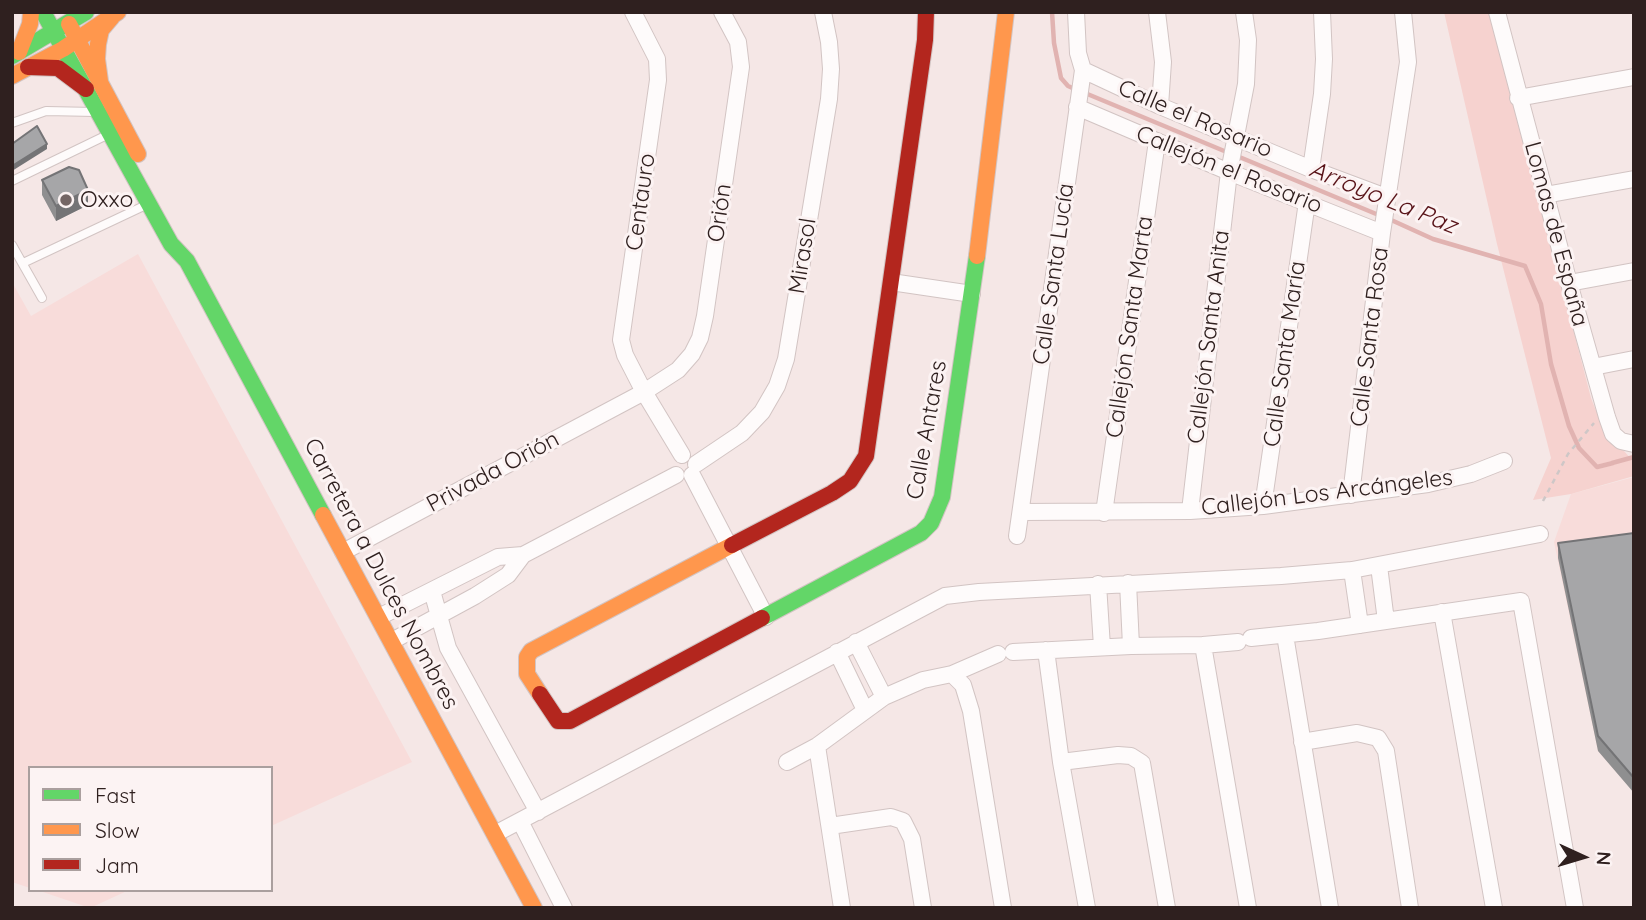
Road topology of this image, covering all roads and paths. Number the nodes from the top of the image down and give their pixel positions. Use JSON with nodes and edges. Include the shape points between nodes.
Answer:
{"nodes":[{"id":1,"x":31,"y":12,"type":"edge"},
{"id":2,"x":43,"y":12,"type":"edge"},
{"id":3,"x":86,"y":12,"type":"edge"},
{"id":4,"x":633,"y":12,"type":"edge"},
{"id":5,"x":722,"y":12,"type":"edge"},
{"id":6,"x":823,"y":12,"type":"edge"},
{"id":7,"x":926,"y":12,"type":"edge"},
{"id":8,"x":1006,"y":12,"type":"edge"},
{"id":9,"x":1076,"y":12,"type":"edge"},
{"id":10,"x":1157,"y":12,"type":"edge"},
{"id":11,"x":1244,"y":12,"type":"edge"},
{"id":12,"x":1322,"y":12,"type":"edge"},
{"id":13,"x":1403,"y":12,"type":"edge"},
{"id":14,"x":1497,"y":12,"type":"edge"},
{"id":15,"x":116,"y":13,"type":"edge"},
{"id":16,"x":66,"y":18,"type":"edge"},
{"id":17,"x":53,"y":34,"type":"junction"},
{"id":18,"x":78,"y":39,"type":"junction"},
{"id":19,"x":63,"y":49,"type":"junction"},
{"id":20,"x":15,"y":54,"type":"edge"},
{"id":21,"x":27,"y":67,"type":"junction"},
{"id":22,"x":1083,"y":72,"type":"junction"},
{"id":23,"x":12,"y":76,"type":"edge"},
{"id":24,"x":1634,"y":77,"type":"edge"},
{"id":25,"x":93,"y":85,"type":"junction"},
{"id":26,"x":1518,"y":98,"type":"junction"},
{"id":27,"x":1077,"y":105,"type":"junction"},
{"id":28,"x":1160,"y":106,"type":"junction"},
{"id":29,"x":98,"y":112,"type":"junction"},
{"id":30,"x":12,"y":123,"type":"edge"},
{"id":31,"x":110,"y":134,"type":"junction"},
{"id":32,"x":1235,"y":139,"type":"junction"},
{"id":33,"x":1157,"y":141,"type":"junction"},
{"id":34,"x":22,"y":164,"type":"edge"},
{"id":35,"x":1230,"y":168,"type":"junction"},
{"id":36,"x":1311,"y":169,"type":"junction"},
{"id":37,"x":28,"y":174,"type":"junction"},
{"id":38,"x":1634,"y":180,"type":"edge"},
{"id":39,"x":12,"y":181,"type":"edge"},
{"id":40,"x":1545,"y":194,"type":"junction"},
{"id":41,"x":1386,"y":201,"type":"junction"},
{"id":42,"x":1307,"y":202,"type":"junction"},
{"id":43,"x":148,"y":203,"type":"junction"},
{"id":44,"x":1382,"y":228,"type":"junction"},
{"id":45,"x":12,"y":244,"type":"edge"},
{"id":46,"x":187,"y":261,"type":"junction"},
{"id":47,"x":23,"y":263,"type":"junction"},
{"id":48,"x":1634,"y":271,"type":"edge"},
{"id":49,"x":891,"y":282,"type":"junction"},
{"id":50,"x":1569,"y":283,"type":"junction"},
{"id":51,"x":972,"y":294,"type":"junction"},
{"id":52,"x":42,"y":298,"type":"dead end"},
{"id":53,"x":1634,"y":359,"type":"edge"},
{"id":54,"x":1592,"y":367,"type":"junction"},
{"id":55,"x":644,"y":392,"type":"junction"},
{"id":56,"x":1605,"y":411,"type":"junction"},
{"id":57,"x":1632,"y":444,"type":"edge"},
{"id":58,"x":1504,"y":460,"type":"dead end"},
{"id":59,"x":686,"y":467,"type":"junction"},
{"id":60,"x":1351,"y":495,"type":"junction"},
{"id":61,"x":1543,"y":501,"type":"dead end"},
{"id":62,"x":1263,"y":506,"type":"junction"},
{"id":63,"x":1189,"y":511,"type":"junction"},
{"id":64,"x":1021,"y":512,"type":"junction"},
{"id":65,"x":1104,"y":513,"type":"junction"},
{"id":66,"x":1540,"y":534,"type":"dead end"},
{"id":67,"x":1017,"y":536,"type":"dead end"},
{"id":68,"x":729,"y":547,"type":"junction"},
{"id":69,"x":343,"y":552,"type":"junction"},
{"id":70,"x":523,"y":555,"type":"junction"},
{"id":71,"x":1378,"y":566,"type":"junction"},
{"id":72,"x":1352,"y":570,"type":"junction"},
{"id":73,"x":1128,"y":583,"type":"junction"},
{"id":74,"x":1098,"y":584,"type":"junction"},
{"id":75,"x":432,"y":591,"type":"junction"},
{"id":76,"x":1442,"y":612,"type":"junction"},
{"id":77,"x":439,"y":613,"type":"junction"},
{"id":78,"x":379,"y":617,"type":"junction"},
{"id":79,"x":766,"y":617,"type":"junction"},
{"id":80,"x":1386,"y":621,"type":"junction"},
{"id":81,"x":1360,"y":625,"type":"junction"},
{"id":82,"x":1285,"y":635,"type":"junction"},
{"id":83,"x":392,"y":641,"type":"junction"},
{"id":84,"x":856,"y":642,"type":"junction"},
{"id":85,"x":1203,"y":645,"type":"junction"},
{"id":86,"x":1131,"y":646,"type":"junction"},
{"id":87,"x":1102,"y":647,"type":"junction"},
{"id":88,"x":1046,"y":649,"type":"junction"},
{"id":89,"x":838,"y":652,"type":"junction"},
{"id":90,"x":952,"y":674,"type":"junction"},
{"id":91,"x":884,"y":697,"type":"junction"},
{"id":92,"x":865,"y":710,"type":"junction"},
{"id":93,"x":1302,"y":742,"type":"junction"},
{"id":94,"x":817,"y":746,"type":"junction"},
{"id":95,"x":787,"y":762,"type":"dead end"},
{"id":96,"x":1062,"y":762,"type":"junction"},
{"id":97,"x":538,"y":812,"type":"junction"},
{"id":98,"x":520,"y":821,"type":"junction"},
{"id":99,"x":830,"y":826,"type":"junction"},
{"id":100,"x":495,"y":834,"type":"junction"},
{"id":101,"x":528,"y":906,"type":"edge"},
{"id":102,"x":564,"y":908,"type":"edge"},
{"id":103,"x":842,"y":908,"type":"edge"},
{"id":104,"x":923,"y":908,"type":"edge"},
{"id":105,"x":1003,"y":908,"type":"edge"},
{"id":106,"x":1087,"y":908,"type":"edge"},
{"id":107,"x":1167,"y":908,"type":"edge"},
{"id":108,"x":1248,"y":908,"type":"edge"},
{"id":109,"x":1330,"y":908,"type":"edge"},
{"id":110,"x":1410,"y":908,"type":"edge"},
{"id":111,"x":1494,"y":908,"type":"edge"},
{"id":112,"x":1575,"y":908,"type":"edge"}],
"edges":[{"from":1,"to":20,"type":"street"},
{"from":2,"to":17,"type":"street","name":"Carretera a Dulces Nombres"},
{"from":3,"to":16,"type":"street"},
{"from":4,"to":55,"type":"street","name":"Centauro","via":[[659,69],[621,332],[622,347]]},
{"from":5,"to":55,"type":"street","name":"Orión","via":[[738,42],[741,67],[705,316],[692,354],[678,370]]},
{"from":6,"to":59,"type":"street","name":"Mirasol","via":[[830,42],[829,99],[786,359],[762,412],[743,433]]},
{"from":7,"to":49,"type":"street"},
{"from":8,"to":51,"type":"street","name":"Calle Antares"},
{"from":9,"to":22,"type":"street","name":"Calle Santa Lucía"},
{"from":10,"to":28,"type":"street","via":[[1163,62]]},
{"from":11,"to":32,"type":"street","name":"Callejón Santa Anita","via":[[1247,70]]},
{"from":12,"to":36,"type":"street","via":[[1324,59]]},
{"from":13,"to":41,"type":"street","name":"Calle Santa Rosa","via":[[1408,62]]},
{"from":14,"to":26,"type":"street","name":"Lomas de España"},
{"from":15,"to":18,"type":"street"},
{"from":15,"to":25,"type":"street","via":[[101,30]]},
{"from":16,"to":17,"type":"street"},
{"from":16,"to":18,"type":"street","name":"Carretera a Dulces Nombres"},
{"from":17,"to":19,"type":"street","name":"Carretera a Dulces Nombres"},
{"from":17,"to":20,"type":"street"},
{"from":18,"to":19,"type":"street"},
{"from":18,"to":25,"type":"street","name":"Carretera a Dulces Nombres"},
{"from":19,"to":21,"type":"street"},
{"from":19,"to":25,"type":"street","name":"Carretera a Dulces Nombres"},
{"from":21,"to":23,"type":"street"},
{"from":21,"to":25,"type":"street","via":[[58,68]]},
{"from":22,"to":27,"type":"street","name":"Calle Santa Lucía"},
{"from":22,"to":28,"type":"street","name":"Calle el Rosario"},
{"from":24,"to":26,"type":"street"},
{"from":25,"to":29,"type":"street","name":"Carretera a Dulces Nombres"},
{"from":25,"to":46,"type":"street","name":"Carretera a Dulces Nombres","via":[[182,237]]},
{"from":26,"to":40,"type":"street","name":"Lomas de España"},
{"from":27,"to":33,"type":"street","name":"Callejón el Rosario"},
{"from":27,"to":64,"type":"street","name":"Calle Santa Lucía"},
{"from":28,"to":32,"type":"street","name":"Calle el Rosario"},
{"from":29,"to":30,"type":"lane","via":[[46,111]]},
{"from":29,"to":31,"type":"street","name":"Carretera a Dulces Nombres"},
{"from":31,"to":37,"type":"lane"},
{"from":31,"to":43,"type":"street","name":"Carretera a Dulces Nombres"},
{"from":32,"to":35,"type":"street","name":"Callejón Santa Anita"},
{"from":32,"to":36,"type":"street","name":"Calle el Rosario"},
{"from":33,"to":35,"type":"street","name":"Callejón el Rosario"},
{"from":33,"to":65,"type":"street","name":"Callejón Santa Marta"},
{"from":34,"to":37,"type":"lane"},
{"from":35,"to":42,"type":"street","name":"Callejón el Rosario"},
{"from":35,"to":63,"type":"street","name":"Callejón Santa Anita"},
{"from":36,"to":41,"type":"street","name":"Calle el Rosario"},
{"from":37,"to":39,"type":"lane"},
{"from":38,"to":40,"type":"street"},
{"from":40,"to":50,"type":"street","name":"Lomas de España"},
{"from":41,"to":44,"type":"street","name":"Calle Santa Rosa"},
{"from":42,"to":44,"type":"street","name":"Callejón el Rosario"},
{"from":42,"to":62,"type":"street","name":"Calle Santa María"},
{"from":43,"to":46,"type":"street","name":"Carretera a Dulces Nombres"},
{"from":43,"to":47,"type":"lane"},
{"from":44,"to":60,"type":"street","name":"Calle Santa Rosa"},
{"from":45,"to":47,"type":"lane"},
{"from":46,"to":69,"type":"street","name":"Carretera a Dulces Nombres"},
{"from":47,"to":52,"type":"lane"},
{"from":48,"to":50,"type":"street"},
{"from":49,"to":51,"type":"street"},
{"from":49,"to":68,"type":"street","via":[[870,434],[859,470],[832,493]]},
{"from":50,"to":54,"type":"street","name":"Lomas de España"},
{"from":51,"to":79,"type":"street","name":"Calle Antares","via":[[942,497],[931,523],[921,533]]},
{"from":53,"to":54,"type":"street"},
{"from":54,"to":56,"type":"street","name":"Lomas de España"},
{"from":55,"to":59,"type":"street","name":"Centauro"},
{"from":55,"to":69,"type":"street","name":"Privada Orión"},
{"from":56,"to":57,"type":"street","name":"Lomas de España","via":[[1613,434]]},
{"from":56,"to":61,"type":"path","via":[[1567,454]]},
{"from":58,"to":60,"type":"street","name":"Callejón Los Arcángeles","via":[[1471,474]]},
{"from":59,"to":68,"type":"street"},
{"from":59,"to":70,"type":"street","name":"Mirasol"},
{"from":60,"to":62,"type":"street","name":"Callejón Los Arcángeles"},
{"from":62,"to":63,"type":"street","name":"Callejón Los Arcángeles"},
{"from":63,"to":65,"type":"street","name":"Callejón Los Arcángeles"},
{"from":64,"to":65,"type":"street","name":"Callejón Los Arcángeles"},
{"from":64,"to":67,"type":"street","name":"Calle Santa Lucía"},
{"from":66,"to":71,"type":"street"},
{"from":68,"to":79,"type":"street"},
{"from":68,"to":79,"type":"street","name":"Calle Antares","via":[[531,651],[527,674],[554,717],[570,721]]},
{"from":69,"to":78,"type":"street","name":"Carretera a Dulces Nombres"},
{"from":70,"to":75,"type":"street","name":"Mirasol","via":[[498,557]]},
{"from":70,"to":77,"type":"street","name":"Mirasol","via":[[508,575]]},
{"from":71,"to":72,"type":"street"},
{"from":71,"to":80,"type":"street"},
{"from":72,"to":73,"type":"street"},
{"from":72,"to":81,"type":"street"},
{"from":73,"to":74,"type":"street"},
{"from":73,"to":86,"type":"street"},
{"from":74,"to":84,"type":"street","via":[[945,596]]},
{"from":74,"to":87,"type":"street"},
{"from":75,"to":77,"type":"street"},
{"from":75,"to":78,"type":"street","name":"Mirasol"},
{"from":76,"to":80,"type":"street"},
{"from":76,"to":111,"type":"street"},
{"from":76,"to":112,"type":"street","via":[[1521,601]]},
{"from":77,"to":83,"type":"street","name":"Mirasol"},
{"from":77,"to":97,"type":"street","via":[[447,648]]},
{"from":78,"to":83,"type":"street","name":"Carretera a Dulces Nombres"},
{"from":80,"to":81,"type":"street"},
{"from":81,"to":82,"type":"street"},
{"from":82,"to":85,"type":"street"},
{"from":82,"to":93,"type":"street"},
{"from":83,"to":100,"type":"street","name":"Carretera a Dulces Nombres"},
{"from":84,"to":89,"type":"street"},
{"from":84,"to":91,"type":"street"},
{"from":85,"to":86,"type":"street"},
{"from":85,"to":108,"type":"street"},
{"from":86,"to":87,"type":"street"},
{"from":87,"to":88,"type":"street"},
{"from":88,"to":90,"type":"street","via":[[1005,653]]},
{"from":88,"to":96,"type":"street"},
{"from":89,"to":92,"type":"street"},
{"from":89,"to":97,"type":"street"},
{"from":90,"to":91,"type":"street","via":[[923,680]]},
{"from":90,"to":105,"type":"street","via":[[968,699]]},
{"from":91,"to":92,"type":"street"},
{"from":92,"to":94,"type":"street"},
{"from":93,"to":109,"type":"street"},
{"from":93,"to":110,"type":"street","via":[[1357,733],[1378,738],[1386,751]]},
{"from":94,"to":95,"type":"street"},
{"from":94,"to":99,"type":"street"},
{"from":96,"to":106,"type":"street"},
{"from":96,"to":107,"type":"street","via":[[1118,755],[1142,762]]},
{"from":97,"to":98,"type":"street"},
{"from":98,"to":100,"type":"street"},
{"from":98,"to":102,"type":"street"},
{"from":99,"to":103,"type":"street"},
{"from":99,"to":104,"type":"street","via":[[891,817],[903,821],[912,839]]},
{"from":100,"to":101,"type":"street","name":"Carretera a Dulces Nombres"}]}
